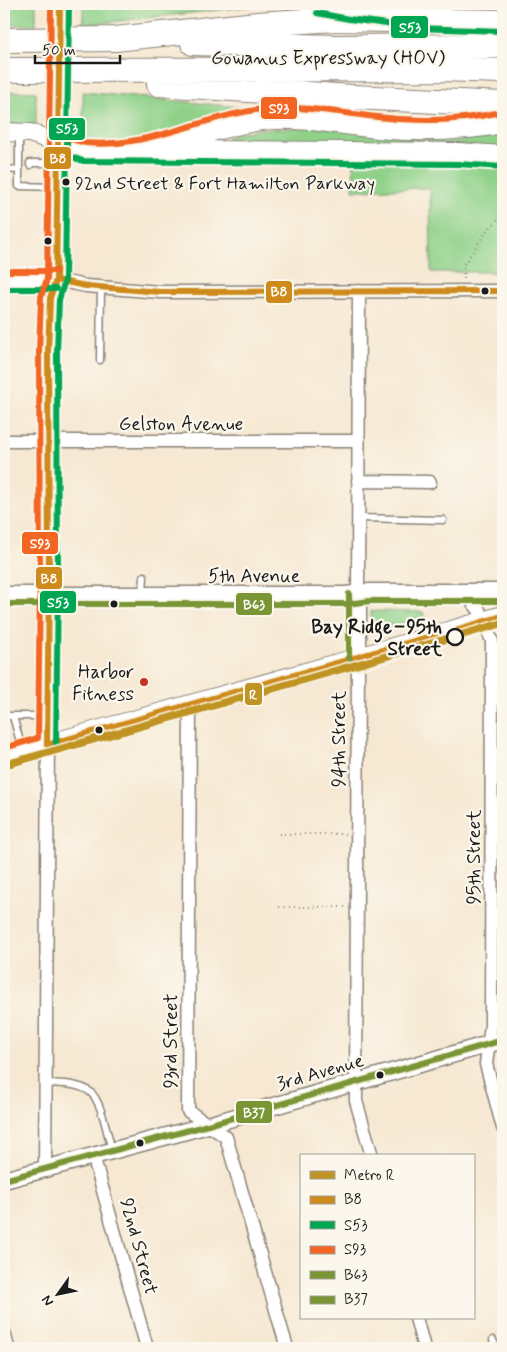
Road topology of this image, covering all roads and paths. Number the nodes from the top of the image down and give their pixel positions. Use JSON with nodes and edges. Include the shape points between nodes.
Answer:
{"nodes":[{"id":1,"x":60,"y":4,"type":"edge"},
{"id":2,"x":319,"y":4,"type":"edge"},
{"id":3,"x":418,"y":20,"type":"junction"},
{"id":4,"x":503,"y":22,"type":"edge"},
{"id":5,"x":4,"y":40,"type":"edge"},
{"id":6,"x":89,"y":40,"type":"junction"},
{"id":7,"x":503,"y":46,"type":"edge"},
{"id":8,"x":4,"y":56,"type":"edge"},
{"id":9,"x":503,"y":58,"type":"edge"},
{"id":10,"x":100,"y":69,"type":"junction"},
{"id":11,"x":4,"y":70,"type":"edge"},
{"id":12,"x":503,"y":71,"type":"edge"},
{"id":13,"x":503,"y":104,"type":"edge"},
{"id":14,"x":503,"y":122,"type":"edge"},
{"id":15,"x":11,"y":132,"type":"edge"},
{"id":16,"x":58,"y":143,"type":"junction"},
{"id":17,"x":132,"y":151,"type":"junction"},
{"id":18,"x":503,"y":158,"type":"edge"},
{"id":19,"x":18,"y":162,"type":"junction"},
{"id":20,"x":4,"y":170,"type":"edge"},
{"id":21,"x":58,"y":188,"type":"junction"},
{"id":22,"x":503,"y":214,"type":"edge"},
{"id":23,"x":4,"y":280,"type":"edge"},
{"id":24,"x":56,"y":280,"type":"junction"},
{"id":25,"x":101,"y":287,"type":"junction"},
{"id":26,"x":359,"y":291,"type":"junction"},
{"id":27,"x":464,"y":291,"type":"junction"},
{"id":28,"x":503,"y":292,"type":"edge"},
{"id":29,"x":100,"y":360,"type":"dead end"},
{"id":30,"x":4,"y":441,"type":"edge"},
{"id":31,"x":358,"y":441,"type":"junction"},
{"id":32,"x":48,"y":442,"type":"junction"},
{"id":33,"x":358,"y":481,"type":"junction"},
{"id":34,"x":430,"y":482,"type":"dead end"},
{"id":35,"x":358,"y":518,"type":"junction"},
{"id":36,"x":443,"y":520,"type":"dead end"},
{"id":37,"x":144,"y":576,"type":"dead end"},
{"id":38,"x":464,"y":592,"type":"junction"},
{"id":39,"x":503,"y":592,"type":"edge"},
{"id":40,"x":358,"y":594,"type":"junction"},
{"id":41,"x":4,"y":595,"type":"edge"},
{"id":42,"x":49,"y":595,"type":"junction"},
{"id":43,"x":143,"y":595,"type":"junction"},
{"id":44,"x":494,"y":618,"type":"edge"},
{"id":45,"x":358,"y":658,"type":"junction"},
{"id":46,"x":190,"y":705,"type":"junction"},
{"id":47,"x":4,"y":716,"type":"edge"},
{"id":48,"x":13,"y":716,"type":"junction"},
{"id":49,"x":48,"y":716,"type":"junction"},
{"id":50,"x":47,"y":745,"type":"junction"},
{"id":51,"x":13,"y":754,"type":"edge"},
{"id":52,"x":279,"y":834,"type":"dead end"},
{"id":53,"x":357,"y":834,"type":"junction"},
{"id":54,"x":279,"y":907,"type":"dead end"},
{"id":55,"x":357,"y":907,"type":"junction"},
{"id":56,"x":496,"y":1042,"type":"edge"},
{"id":57,"x":356,"y":1081,"type":"junction"},
{"id":58,"x":45,"y":1084,"type":"junction"},
{"id":59,"x":208,"y":1124,"type":"junction"},
{"id":60,"x":503,"y":1128,"type":"edge"},
{"id":61,"x":112,"y":1150,"type":"junction"},
{"id":62,"x":371,"y":1154,"type":"edge"},
{"id":63,"x":93,"y":1155,"type":"junction"},
{"id":64,"x":44,"y":1169,"type":"junction"},
{"id":65,"x":4,"y":1180,"type":"edge"},
{"id":66,"x":417,"y":1320,"type":"edge"},
{"id":67,"x":4,"y":1332,"type":"edge"},
{"id":68,"x":493,"y":1340,"type":"dead end"},
{"id":69,"x":8,"y":1348,"type":"edge"},
{"id":70,"x":147,"y":1348,"type":"edge"},
{"id":71,"x":286,"y":1348,"type":"edge"},
{"id":72,"x":424,"y":1348,"type":"edge"},
{"id":73,"x":496,"y":1348,"type":"edge"}],
"edges":[{"from":1,"to":16,"type":"main road","bridge":true},
{"from":2,"to":3,"type":"highway"},
{"from":3,"to":4,"type":"highway"},
{"from":3,"to":6,"type":"highway","via":[[337,19]]},
{"from":5,"to":6,"type":"highway"},
{"from":6,"to":7,"type":"highway","via":[[336,47]]},
{"from":8,"to":9,"type":"highway","name":"Gowanus Expressway (HOV)"},
{"from":10,"to":11,"type":"highway"},
{"from":10,"to":12,"type":"highway"},
{"from":10,"to":13,"type":"highway","via":[[129,81]]},
{"from":14,"to":17,"type":"highway","via":[[432,129],[272,117],[238,122]]},
{"from":15,"to":16,"type":"main road","via":[[30,133]]},
{"from":15,"to":19,"type":"lane"},
{"from":16,"to":17,"type":"highway","via":[[84,152]]},
{"from":16,"to":19,"type":"lane","via":[[30,164]]},
{"from":16,"to":21,"type":"main road"},
{"from":17,"to":18,"type":"highway"},
{"from":19,"to":20,"type":"lane"},
{"from":19,"to":21,"type":"lane","via":[[19,186],[30,183]]},
{"from":21,"to":24,"type":"main road"},
{"from":22,"to":27,"type":"path","via":[[464,264]]},
{"from":23,"to":24,"type":"main road"},
{"from":24,"to":25,"type":"street"},
{"from":24,"to":32,"type":"street","via":[[50,298]]},
{"from":25,"to":26,"type":"street","via":[[160,292]]},
{"from":25,"to":29,"type":"lane"},
{"from":26,"to":27,"type":"street"},
{"from":26,"to":31,"type":"street","name":"94th Street"},
{"from":27,"to":28,"type":"street"},
{"from":30,"to":32,"type":"street","name":"Gelston Avenue"},
{"from":31,"to":32,"type":"street","name":"Gelston Avenue"},
{"from":31,"to":33,"type":"street","name":"94th Street"},
{"from":32,"to":42,"type":"street"},
{"from":33,"to":34,"type":"street"},
{"from":33,"to":35,"type":"street","name":"94th Street"},
{"from":35,"to":36,"type":"lane"},
{"from":35,"to":40,"type":"street","name":"94th Street"},
{"from":37,"to":43,"type":"lane"},
{"from":38,"to":39,"type":"street","name":"5th Avenue"},
{"from":38,"to":40,"type":"street","name":"5th Avenue"},
{"from":38,"to":44,"type":"street","name":"95th Street","via":[[479,610]]},
{"from":40,"to":43,"type":"street","name":"5th Avenue"},
{"from":40,"to":45,"type":"street","name":"94th Street"},
{"from":41,"to":42,"type":"street","name":"5th Avenue"},
{"from":42,"to":43,"type":"street","name":"5th Avenue"},
{"from":42,"to":49,"type":"street"},
{"from":44,"to":45,"type":"main road"},
{"from":44,"to":56,"type":"street","name":"95th Street","via":[[491,1025]]},
{"from":45,"to":46,"type":"main road"},
{"from":45,"to":53,"type":"street","name":"94th Street"},
{"from":46,"to":50,"type":"main road"},
{"from":46,"to":59,"type":"street","name":"93rd Street","via":[[188,1111]]},
{"from":47,"to":48,"type":"lane"},
{"from":48,"to":49,"type":"lane"},
{"from":48,"to":51,"type":"lane"},
{"from":49,"to":50,"type":"street"},
{"from":50,"to":51,"type":"main road"},
{"from":50,"to":58,"type":"street"},
{"from":52,"to":53,"type":"path"},
{"from":53,"to":55,"type":"street","name":"94th Street"},
{"from":54,"to":55,"type":"path"},
{"from":55,"to":57,"type":"street","name":"94th Street"},
{"from":56,"to":57,"type":"street","name":"3rd Avenue"},
{"from":56,"to":60,"type":"street","name":"95th Street","via":[[486,1064]]},
{"from":57,"to":59,"type":"street","name":"3rd Avenue"},
{"from":57,"to":62,"type":"street","name":"94th Street","via":[[356,1101]]},
{"from":58,"to":61,"type":"lane","via":[[70,1084],[89,1091],[96,1099]]},
{"from":58,"to":64,"type":"street"},
{"from":59,"to":61,"type":"street","name":"3rd Avenue"},
{"from":59,"to":71,"type":"street","name":"93rd Street","via":[[226,1137]]},
{"from":61,"to":63,"type":"street","name":"3rd Avenue"},
{"from":63,"to":64,"type":"street","name":"3rd Avenue"},
{"from":63,"to":70,"type":"street","name":"92nd Street"},
{"from":64,"to":65,"type":"street","name":"3rd Avenue"},
{"from":66,"to":72,"type":"street"},
{"from":67,"to":69,"type":"street"},
{"from":68,"to":73,"type":"lane"}]}
